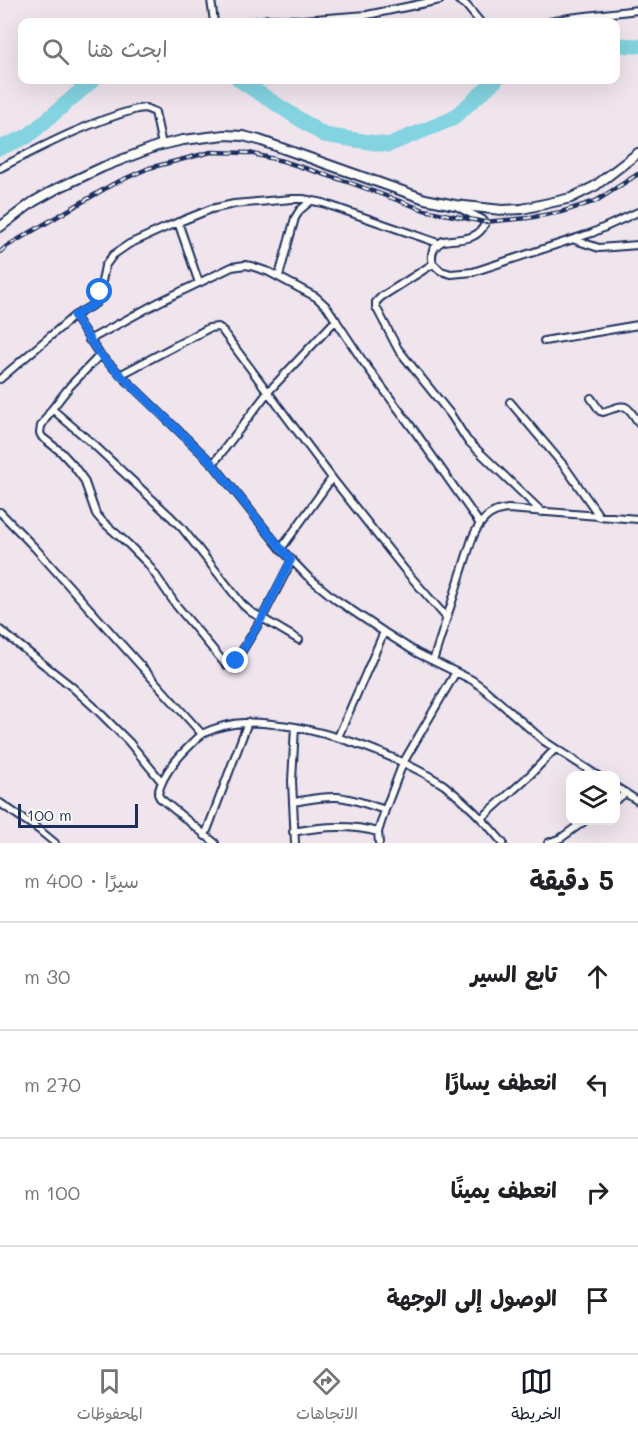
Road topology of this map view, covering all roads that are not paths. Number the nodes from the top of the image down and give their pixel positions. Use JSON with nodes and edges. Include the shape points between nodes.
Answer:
{"nodes":[{"id":1,"x":211,"y":0,"type":"edge"},
{"id":2,"x":440,"y":0,"type":"edge"},
{"id":3,"x":458,"y":0,"type":"edge"},
{"id":4,"x":638,"y":10,"type":"edge"},
{"id":5,"x":213,"y":18,"type":"edge"},
{"id":6,"x":328,"y":18,"type":"edge"},
{"id":7,"x":477,"y":18,"type":"edge"},
{"id":8,"x":569,"y":18,"type":"edge"},
{"id":9,"x":162,"y":145,"type":"junction"},
{"id":10,"x":638,"y":153,"type":"edge"},
{"id":11,"x":0,"y":168,"type":"edge"},
{"id":12,"x":311,"y":201,"type":"junction"},
{"id":13,"x":455,"y":205,"type":"junction"},
{"id":14,"x":638,"y":212,"type":"edge"},
{"id":15,"x":178,"y":222,"type":"junction"},
{"id":16,"x":0,"y":226,"type":"edge"},
{"id":17,"x":574,"y":240,"type":"junction"},
{"id":18,"x":438,"y":243,"type":"junction"},
{"id":19,"x":638,"y":244,"type":"edge"},
{"id":20,"x":433,"y":264,"type":"junction"},
{"id":21,"x":279,"y":276,"type":"junction"},
{"id":22,"x":199,"y":283,"type":"junction"},
{"id":23,"x":74,"y":316,"type":"junction"},
{"id":24,"x":336,"y":320,"type":"junction"},
{"id":25,"x":638,"y":325,"type":"edge"},
{"id":26,"x":89,"y":340,"type":"junction"},
{"id":27,"x":544,"y":341,"type":"dead end"},
{"id":28,"x":100,"y":355,"type":"junction"},
{"id":29,"x":120,"y":375,"type":"junction"},
{"id":30,"x":0,"y":378,"type":"edge"},
{"id":31,"x":268,"y":392,"type":"junction"},
{"id":32,"x":591,"y":398,"type":"dead end"},
{"id":33,"x":510,"y":402,"type":"dead end"},
{"id":34,"x":52,"y":409,"type":"junction"},
{"id":35,"x":638,"y":422,"type":"edge"},
{"id":36,"x":213,"y":464,"type":"junction"},
{"id":37,"x":332,"y":478,"type":"junction"},
{"id":38,"x":0,"y":512,"type":"edge"},
{"id":39,"x":542,"y":512,"type":"junction"},
{"id":40,"x":600,"y":517,"type":"junction"},
{"id":41,"x":638,"y":519,"type":"edge"},
{"id":42,"x":480,"y":524,"type":"junction"},
{"id":43,"x":281,"y":549,"type":"junction"},
{"id":44,"x":291,"y":560,"type":"junction"},
{"id":45,"x":446,"y":617,"type":"junction"},
{"id":46,"x":262,"y":618,"type":"junction"},
{"id":47,"x":0,"y":630,"type":"edge"},
{"id":48,"x":384,"y":632,"type":"junction"},
{"id":49,"x":299,"y":640,"type":"dead end"},
{"id":50,"x":433,"y":661,"type":"junction"},
{"id":51,"x":456,"y":672,"type":"junction"},
{"id":52,"x":248,"y":722,"type":"junction"},
{"id":53,"x":295,"y":727,"type":"junction"},
{"id":54,"x":202,"y":735,"type":"junction"},
{"id":55,"x":338,"y":737,"type":"junction"},
{"id":56,"x":555,"y":749,"type":"junction"},
{"id":57,"x":403,"y":763,"type":"junction"},
{"id":58,"x":590,"y":771,"type":"edge"},
{"id":59,"x":162,"y":782,"type":"junction"},
{"id":60,"x":620,"y":790,"type":"edge"},
{"id":61,"x":626,"y":794,"type":"junction"},
{"id":62,"x":620,"y":797,"type":"edge"},
{"id":63,"x":638,"y":801,"type":"edge"},
{"id":64,"x":293,"y":802,"type":"junction"},
{"id":65,"x":0,"y":803,"type":"edge"},
{"id":66,"x":385,"y":810,"type":"junction"},
{"id":67,"x":482,"y":818,"type":"junction"},
{"id":68,"x":579,"y":825,"type":"edge"},
{"id":69,"x":293,"y":832,"type":"junction"},
{"id":70,"x":378,"y":832,"type":"junction"},
{"id":71,"x":205,"y":836,"type":"junction"},
{"id":72,"x":55,"y":843,"type":"edge"},
{"id":73,"x":214,"y":843,"type":"edge"},
{"id":74,"x":295,"y":843,"type":"edge"},
{"id":75,"x":379,"y":843,"type":"edge"},
{"id":76,"x":502,"y":843,"type":"edge"},
{"id":77,"x":548,"y":843,"type":"edge"}],
"edges":[{"from":1,"to":5,"type":"street"},
{"from":2,"to":6,"type":"street","via":[[366,15]]},
{"from":3,"to":7,"type":"street"},
{"from":4,"to":8,"type":"street"},
{"from":9,"to":11,"type":"street","via":[[155,112],[137,109],[83,127]]},
{"from":9,"to":13,"type":"street","via":[[216,135],[243,136],[414,196]]},
{"from":9,"to":16,"type":"street","via":[[58,188]]},
{"from":10,"to":13,"type":"street","via":[[595,186],[563,201],[511,210]]},
{"from":12,"to":15,"type":"street","via":[[292,199],[225,206]]},
{"from":12,"to":18,"type":"street"},
{"from":12,"to":21,"type":"street","via":[[295,218]]},
{"from":13,"to":18,"type":"street","via":[[485,224],[475,236]]},
{"from":14,"to":17,"type":"street"},
{"from":15,"to":22,"type":"street"},
{"from":15,"to":23,"type":"street","via":[[113,255],[105,266],[98,300]]},
{"from":17,"to":19,"type":"street","via":[[598,248]]},
{"from":17,"to":20,"type":"street","via":[[474,272],[452,274]]},
{"from":18,"to":20,"type":"street","via":[[432,252]]},
{"from":20,"to":39,"type":"street","via":[[378,299],[377,310],[398,349],[467,440]]},
{"from":21,"to":22,"type":"street","via":[[245,265]]},
{"from":21,"to":24,"type":"street","via":[[316,297]]},
{"from":22,"to":26,"type":"street"},
{"from":23,"to":26,"type":"street"},
{"from":23,"to":30,"type":"street"},
{"from":24,"to":31,"type":"street"},
{"from":24,"to":42,"type":"street"},
{"from":25,"to":27,"type":"street"},
{"from":26,"to":28,"type":"street"},
{"from":28,"to":29,"type":"street"},
{"from":28,"to":34,"type":"street"},
{"from":29,"to":31,"type":"street","via":[[209,327],[218,327]]},
{"from":29,"to":36,"type":"street"},
{"from":31,"to":36,"type":"street"},
{"from":31,"to":37,"type":"street"},
{"from":32,"to":35,"type":"street","via":[[603,412],[626,406]]},
{"from":33,"to":40,"type":"street","via":[[566,467]]},
{"from":34,"to":46,"type":"street","via":[[156,502],[182,528],[242,604]]},
{"from":34,"to":46,"type":"street","via":[[41,426],[42,437],[73,465],[84,480],[96,514],[153,570],[176,605],[226,665],[236,661]]},
{"from":36,"to":43,"type":"street"},
{"from":37,"to":43,"type":"street"},
{"from":37,"to":45,"type":"street"},
{"from":38,"to":54,"type":"street"},
{"from":39,"to":40,"type":"street"},
{"from":39,"to":42,"type":"street","via":[[501,510]]},
{"from":40,"to":41,"type":"street"},
{"from":42,"to":45,"type":"street"},
{"from":43,"to":44,"type":"street"},
{"from":44,"to":46,"type":"street"},
{"from":44,"to":48,"type":"street","via":[[322,589]]},
{"from":45,"to":50,"type":"street"},
{"from":46,"to":49,"type":"street"},
{"from":47,"to":59,"type":"street","via":[[93,706]]},
{"from":48,"to":50,"type":"street"},
{"from":48,"to":55,"type":"street"},
{"from":50,"to":51,"type":"street"},
{"from":51,"to":56,"type":"street","via":[[483,688]]},
{"from":51,"to":57,"type":"street"},
{"from":52,"to":53,"type":"street"},
{"from":52,"to":54,"type":"street","via":[[227,724]]},
{"from":52,"to":71,"type":"street"},
{"from":53,"to":55,"type":"street"},
{"from":53,"to":64,"type":"street"},
{"from":54,"to":59,"type":"street","via":[[184,751]]},
{"from":55,"to":57,"type":"street"},
{"from":56,"to":58,"type":"street"},
{"from":56,"to":67,"type":"street"},
{"from":57,"to":66,"type":"street"},
{"from":57,"to":67,"type":"street","via":[[442,784]]},
{"from":59,"to":71,"type":"street","via":[[159,796]]},
{"from":60,"to":61,"type":"street"},
{"from":61,"to":62,"type":"street"},
{"from":61,"to":63,"type":"street"},
{"from":64,"to":66,"type":"street","via":[[339,797]]},
{"from":64,"to":69,"type":"street"},
{"from":65,"to":72,"type":"street"},
{"from":66,"to":70,"type":"street"},
{"from":67,"to":76,"type":"street"},
{"from":68,"to":77,"type":"street"},
{"from":69,"to":70,"type":"street","via":[[357,826]]},
{"from":69,"to":74,"type":"street"},
{"from":70,"to":75,"type":"street"},
{"from":71,"to":73,"type":"street"}]}
